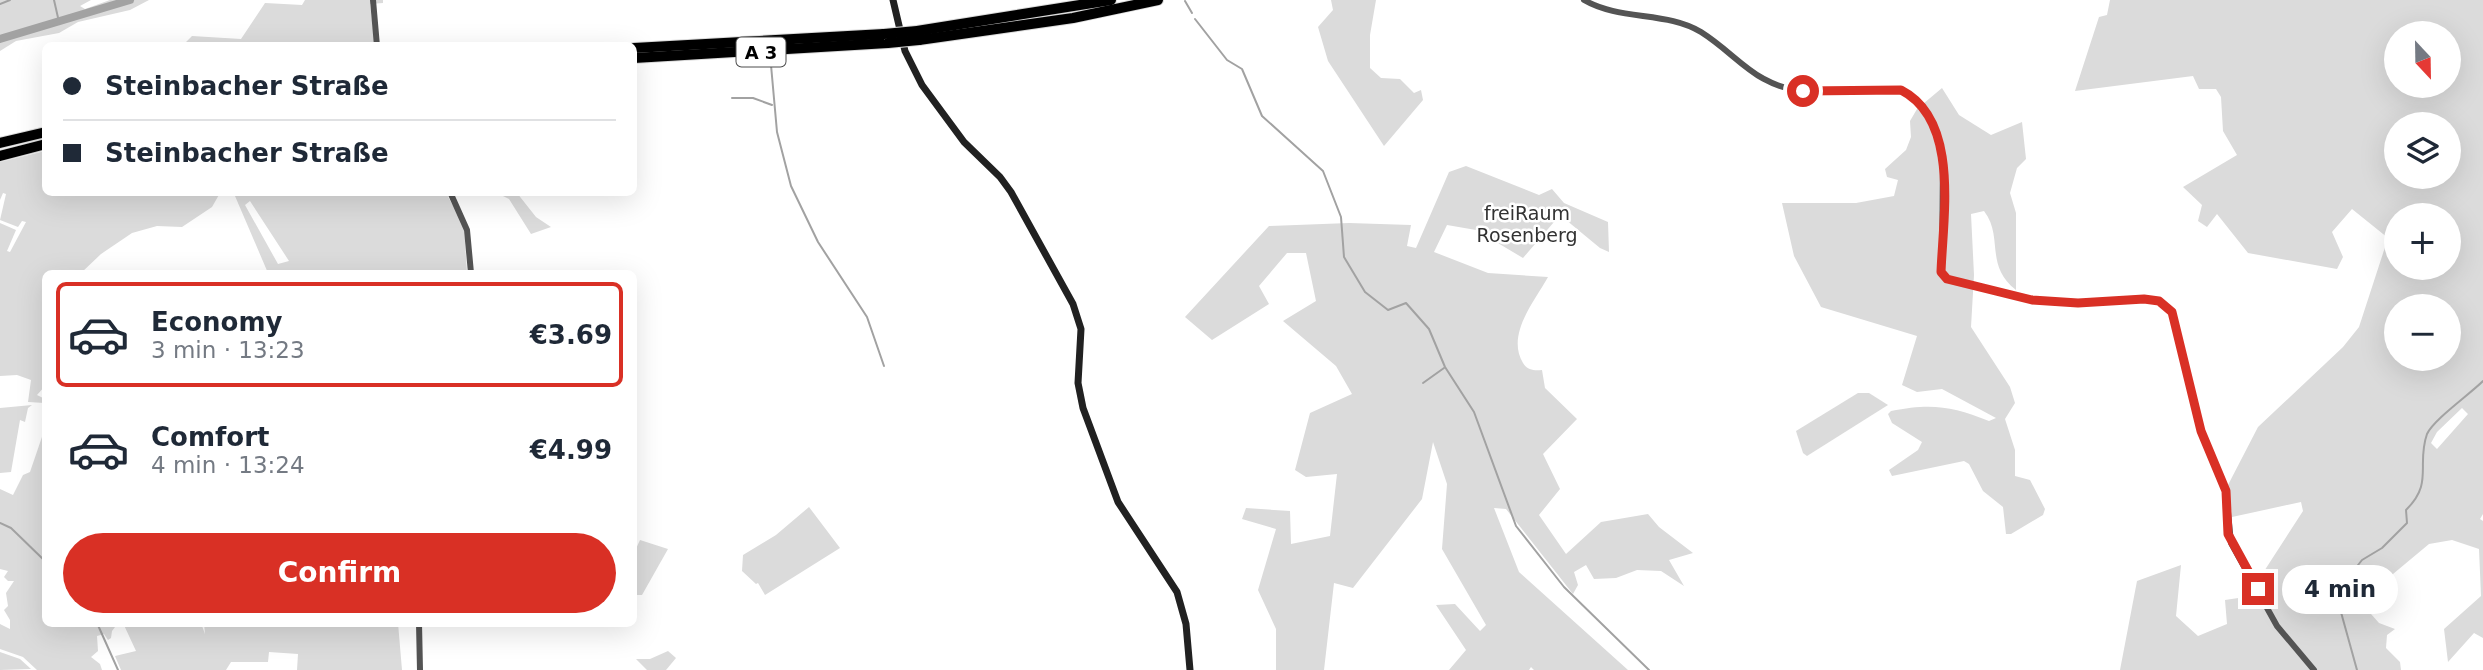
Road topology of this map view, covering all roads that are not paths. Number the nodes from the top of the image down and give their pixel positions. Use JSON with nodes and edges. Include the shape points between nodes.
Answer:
{"nodes":[{"id":1,"x":373,"y":0,"type":"edge"},
{"id":2,"x":893,"y":0,"type":"edge"},
{"id":3,"x":1111,"y":0,"type":"edge"},
{"id":4,"x":1584,"y":0,"type":"edge"},
{"id":5,"x":1154,"y":1,"type":"edge"},
{"id":6,"x":918,"y":35,"type":"junction"},
{"id":7,"x":886,"y":39,"type":"junction"},
{"id":8,"x":377,"y":42,"type":"edge"},
{"id":9,"x":637,"y":48,"type":"edge"},
{"id":10,"x":637,"y":58,"type":"edge"},
{"id":11,"x":42,"y":133,"type":"edge"},
{"id":12,"x":0,"y":143,"type":"edge"},
{"id":13,"x":42,"y":145,"type":"edge"},
{"id":14,"x":0,"y":156,"type":"edge"},
{"id":15,"x":452,"y":196,"type":"edge"},
{"id":16,"x":471,"y":270,"type":"edge"},
{"id":17,"x":419,"y":627,"type":"edge"},
{"id":18,"x":420,"y":670,"type":"edge"},
{"id":19,"x":1190,"y":670,"type":"edge"},
{"id":20,"x":2314,"y":670,"type":"edge"}],
"edges":[{"from":1,"to":8,"type":"street"},
{"from":2,"to":19,"type":"main road","via":[[905,51],[922,85],[964,142],[1006,185],[1073,304],[1081,329],[1078,383],[1083,408],[1118,502],[1177,592],[1186,624]]},
{"from":3,"to":6,"type":"highway","number":"A 3"},
{"from":4,"to":20,"type":"street","via":[[1632,17],[1679,22],[1701,32],[1737,63],[1780,88],[1831,93],[1901,90],[1912,96],[1929,116],[1940,143],[1941,272],[1947,279],[2032,300],[2144,299],[2164,304],[2174,321],[2201,431],[2226,491],[2231,543],[2277,626]]},
{"from":5,"to":6,"type":"highway","number":"A 3","via":[[1073,18]]},
{"from":6,"to":7,"type":"highway","number":"A 3","bridge":true},
{"from":7,"to":9,"type":"highway","number":"A 3"},
{"from":7,"to":10,"type":"highway","number":"A 3"},
{"from":11,"to":12,"type":"highway"},
{"from":13,"to":14,"type":"highway"},
{"from":15,"to":16,"type":"street","via":[[467,230]]},
{"from":17,"to":18,"type":"street"}]}
